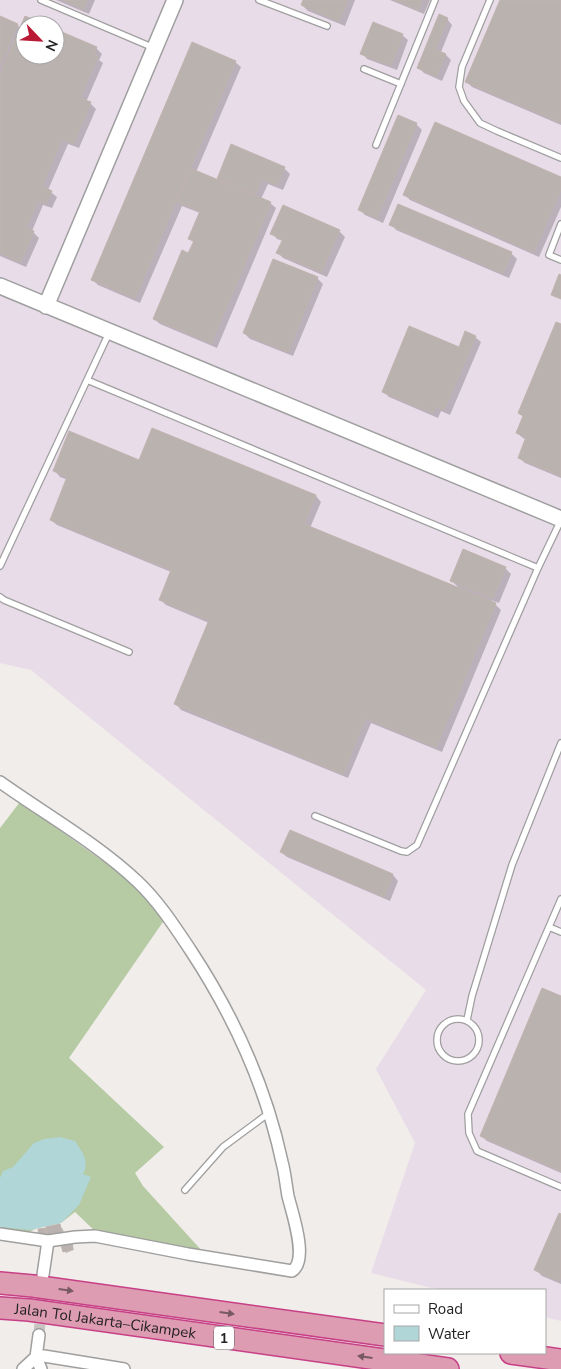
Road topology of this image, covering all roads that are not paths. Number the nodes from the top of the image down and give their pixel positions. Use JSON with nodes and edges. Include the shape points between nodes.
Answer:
{"nodes":[{"id":1,"x":41,"y":0,"type":"edge"},
{"id":2,"x":175,"y":0,"type":"edge"},
{"id":3,"x":259,"y":0,"type":"edge"},
{"id":4,"x":436,"y":0,"type":"edge"},
{"id":5,"x":490,"y":0,"type":"edge"},
{"id":6,"x":327,"y":26,"type":"dead end"},
{"id":7,"x":155,"y":48,"type":"junction"},
{"id":8,"x":364,"y":69,"type":"dead end"},
{"id":9,"x":401,"y":84,"type":"junction"},
{"id":10,"x":376,"y":145,"type":"dead end"},
{"id":11,"x":561,"y":158,"type":"edge"},
{"id":12,"x":561,"y":224,"type":"edge"},
{"id":13,"x":561,"y":260,"type":"edge"},
{"id":14,"x":0,"y":286,"type":"edge"},
{"id":15,"x":46,"y":306,"type":"junction"},
{"id":16,"x":110,"y":331,"type":"junction"},
{"id":17,"x":87,"y":380,"type":"junction"},
{"id":18,"x":561,"y":520,"type":"edge"},
{"id":19,"x":0,"y":566,"type":"edge"},
{"id":20,"x":538,"y":568,"type":"junction"},
{"id":21,"x":0,"y":597,"type":"edge"},
{"id":22,"x":129,"y":652,"type":"dead end"},
{"id":23,"x":561,"y":743,"type":"edge"},
{"id":24,"x":0,"y":782,"type":"edge"},
{"id":25,"x":315,"y":816,"type":"dead end"},
{"id":26,"x":561,"y":899,"type":"edge"},
{"id":27,"x":548,"y":927,"type":"junction"},
{"id":28,"x":561,"y":932,"type":"edge"},
{"id":29,"x":467,"y":1020,"type":"junction"},
{"id":30,"x":269,"y":1113,"type":"junction"},
{"id":31,"x":561,"y":1187,"type":"edge"},
{"id":32,"x":186,"y":1190,"type":"dead end"},
{"id":33,"x":0,"y":1234,"type":"edge"},
{"id":34,"x":48,"y":1241,"type":"junction"},
{"id":35,"x":43,"y":1275,"type":"tunnel mouth"},
{"id":36,"x":0,"y":1283,"type":"edge"},
{"id":37,"x":0,"y":1308,"type":"edge"},
{"id":38,"x":39,"y":1334,"type":"tunnel mouth"},
{"id":39,"x":384,"y":1335,"type":"edge"},
{"id":40,"x":518,"y":1354,"type":"edge"},
{"id":41,"x":36,"y":1357,"type":"junction"},
{"id":42,"x":561,"y":1360,"type":"edge"},
{"id":43,"x":23,"y":1369,"type":"edge"},
{"id":44,"x":41,"y":1369,"type":"edge"},
{"id":45,"x":124,"y":1369,"type":"edge"},
{"id":46,"x":448,"y":1369,"type":"edge"}],
"edges":[{"from":1,"to":7,"type":"lane"},
{"from":2,"to":7,"type":"street"},
{"from":3,"to":6,"type":"lane"},
{"from":4,"to":9,"type":"lane"},
{"from":5,"to":11,"type":"lane","via":[[462,67],[460,86],[464,101],[480,123]]},
{"from":7,"to":15,"type":"street"},
{"from":8,"to":9,"type":"lane"},
{"from":9,"to":10,"type":"lane"},
{"from":12,"to":13,"type":"lane","via":[[549,255]]},
{"from":14,"to":15,"type":"street"},
{"from":15,"to":16,"type":"street"},
{"from":16,"to":17,"type":"lane"},
{"from":16,"to":18,"type":"street"},
{"from":17,"to":19,"type":"lane"},
{"from":17,"to":20,"type":"lane"},
{"from":18,"to":20,"type":"lane"},
{"from":20,"to":25,"type":"lane","via":[[418,845],[407,852],[401,851]]},
{"from":21,"to":22,"type":"lane"},
{"from":23,"to":29,"type":"lane","via":[[512,865]]},
{"from":24,"to":30,"type":"street","via":[[107,856],[138,882],[169,917],[210,980],[236,1029]]},
{"from":26,"to":27,"type":"lane"},
{"from":27,"to":28,"type":"lane"},
{"from":27,"to":31,"type":"lane","via":[[468,1114],[468,1133],[478,1151]]},
{"from":29,"to":29,"type":"lane","via":[[477,1029],[478,1048],[469,1058],[450,1059],[439,1049],[437,1035],[440,1028],[452,1019]]},
{"from":30,"to":32,"type":"lane","via":[[223,1147]]},
{"from":30,"to":34,"type":"street","via":[[298,1241],[300,1260],[292,1271],[94,1236]]},
{"from":33,"to":34,"type":"street"},
{"from":34,"to":35,"type":"street"},
{"from":36,"to":39,"type":"highway","name":"Jalan Tol Jakarta–Cikampek","number":"1","one_way":true},
{"from":46,"to":37,"type":"highway","name":"Jalan Tol Jakarta–Cikampek","number":"1","one_way":true},
{"from":38,"to":41,"type":"street"},
{"from":40,"to":42,"type":"highway"},
{"from":41,"to":43,"type":"street"},
{"from":41,"to":44,"type":"street"},
{"from":41,"to":45,"type":"street"}]}
